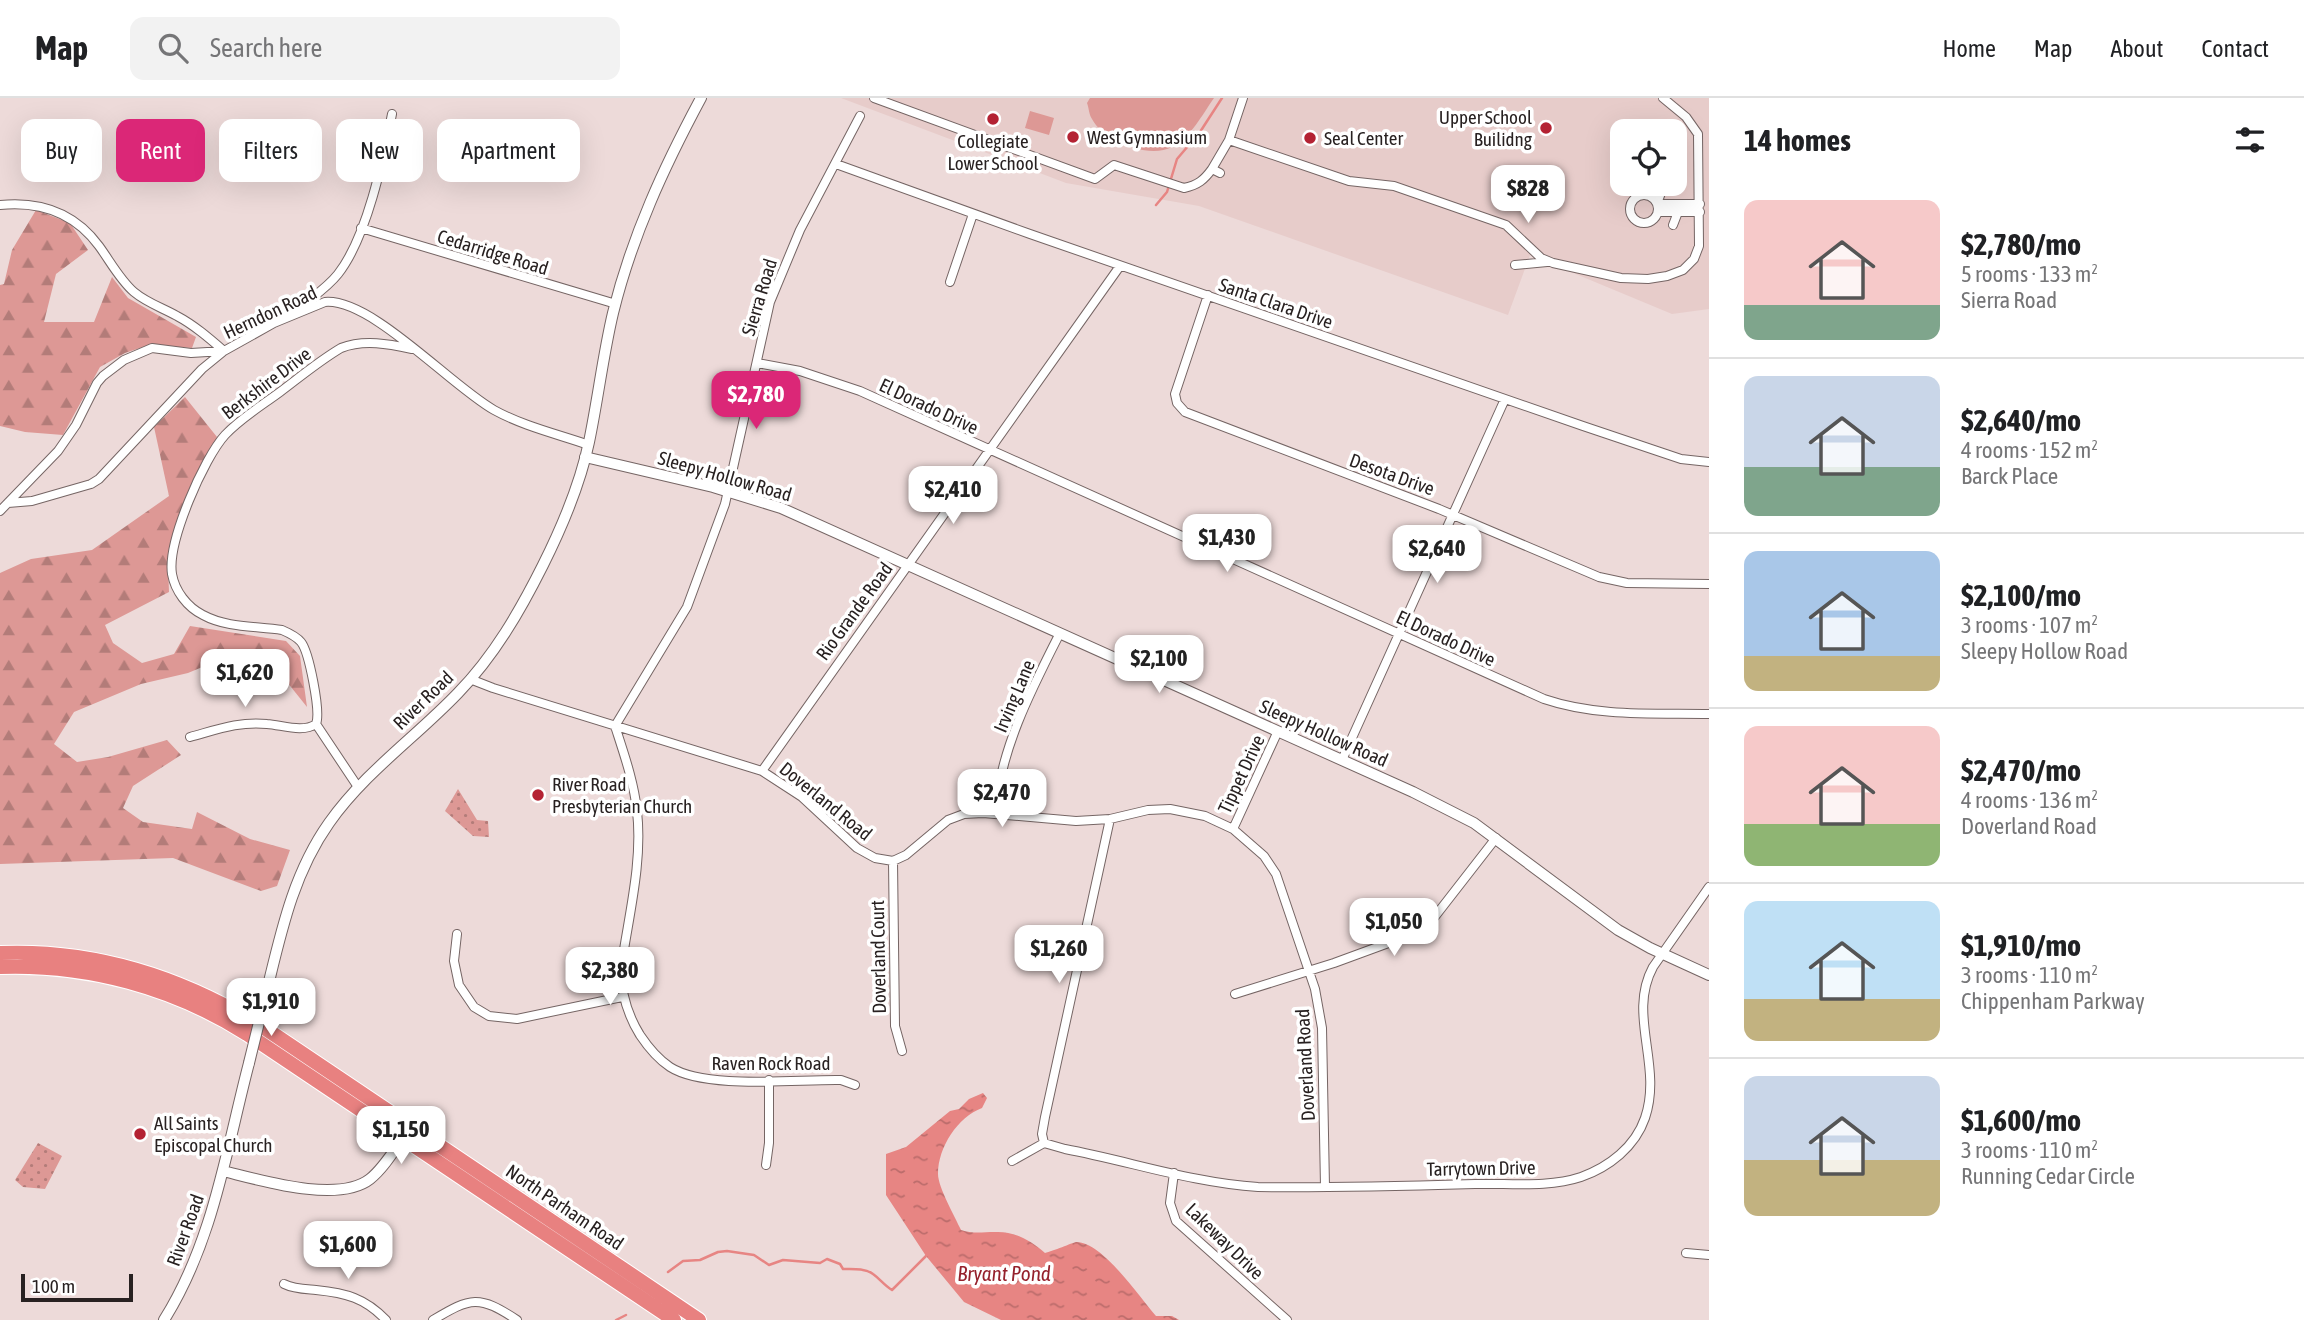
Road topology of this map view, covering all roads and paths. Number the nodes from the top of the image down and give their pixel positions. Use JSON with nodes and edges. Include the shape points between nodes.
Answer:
{"nodes":[{"id":1,"x":701,"y":98,"type":"edge"},
{"id":2,"x":874,"y":98,"type":"edge"},
{"id":3,"x":1243,"y":98,"type":"edge"},
{"id":4,"x":1663,"y":98,"type":"edge"},
{"id":5,"x":393,"y":114,"type":"dead end"},
{"id":6,"x":860,"y":117,"type":"dead end"},
{"id":7,"x":1229,"y":140,"type":"junction"},
{"id":8,"x":836,"y":164,"type":"junction"},
{"id":9,"x":1660,"y":196,"type":"edge"},
{"id":10,"x":1636,"y":198,"type":"joint"},
{"id":11,"x":0,"y":205,"type":"edge"},
{"id":12,"x":1657,"y":208,"type":"junction"},
{"id":13,"x":1700,"y":208,"type":"junction"},
{"id":14,"x":1678,"y":212,"type":"junction"},
{"id":15,"x":973,"y":214,"type":"junction"},
{"id":16,"x":1673,"y":225,"type":"dead end"},
{"id":17,"x":361,"y":228,"type":"junction"},
{"id":18,"x":1547,"y":262,"type":"junction"},
{"id":19,"x":1120,"y":265,"type":"junction"},
{"id":20,"x":1516,"y":265,"type":"dead end"},
{"id":21,"x":950,"y":282,"type":"dead end"},
{"id":22,"x":1209,"y":296,"type":"junction"},
{"id":23,"x":615,"y":304,"type":"junction"},
{"id":24,"x":290,"y":317,"type":"junction"},
{"id":25,"x":414,"y":349,"type":"junction"},
{"id":26,"x":224,"y":351,"type":"junction"},
{"id":27,"x":757,"y":363,"type":"junction"},
{"id":28,"x":1505,"y":399,"type":"junction"},
{"id":29,"x":589,"y":445,"type":"junction"},
{"id":30,"x":988,"y":450,"type":"junction"},
{"id":31,"x":585,"y":457,"type":"junction"},
{"id":32,"x":1709,"y":462,"type":"edge"},
{"id":33,"x":728,"y":491,"type":"junction"},
{"id":34,"x":8,"y":503,"type":"junction"},
{"id":35,"x":0,"y":511,"type":"edge"},
{"id":36,"x":1453,"y":514,"type":"junction"},
{"id":37,"x":907,"y":565,"type":"junction"},
{"id":38,"x":1709,"y":584,"type":"edge"},
{"id":39,"x":1060,"y":633,"type":"junction"},
{"id":40,"x":1399,"y":634,"type":"junction"},
{"id":41,"x":470,"y":679,"type":"junction"},
{"id":42,"x":1709,"y":714,"type":"edge"},
{"id":43,"x":316,"y":723,"type":"junction"},
{"id":44,"x":615,"y":726,"type":"junction"},
{"id":45,"x":1278,"y":731,"type":"junction"},
{"id":46,"x":190,"y":737,"type":"dead end"},
{"id":47,"x":1342,"y":760,"type":"junction"},
{"id":48,"x":762,"y":771,"type":"junction"},
{"id":49,"x":358,"y":787,"type":"junction"},
{"id":50,"x":995,"y":814,"type":"junction"},
{"id":51,"x":1110,"y":819,"type":"junction"},
{"id":52,"x":1233,"y":829,"type":"junction"},
{"id":53,"x":1496,"y":838,"type":"junction"},
{"id":54,"x":893,"y":861,"type":"junction"},
{"id":55,"x":1709,"y":887,"type":"edge"},
{"id":56,"x":457,"y":934,"type":"dead end"},
{"id":57,"x":0,"y":953,"type":"edge"},
{"id":58,"x":1662,"y":954,"type":"junction"},
{"id":59,"x":0,"y":967,"type":"edge"},
{"id":60,"x":1309,"y":970,"type":"junction"},
{"id":61,"x":1709,"y":975,"type":"edge"},
{"id":62,"x":1234,"y":994,"type":"dead end"},
{"id":63,"x":622,"y":997,"type":"junction"},
{"id":64,"x":902,"y":1051,"type":"dead end"},
{"id":65,"x":769,"y":1080,"type":"junction"},
{"id":66,"x":855,"y":1085,"type":"dead end"},
{"id":67,"x":407,"y":1132,"type":"junction"},
{"id":68,"x":1044,"y":1143,"type":"junction"},
{"id":69,"x":1012,"y":1161,"type":"dead end"},
{"id":70,"x":766,"y":1165,"type":"dead end"},
{"id":71,"x":223,"y":1171,"type":"junction"},
{"id":72,"x":1174,"y":1173,"type":"junction"},
{"id":73,"x":1325,"y":1187,"type":"junction"},
{"id":74,"x":1686,"y":1253,"type":"dead end"},
{"id":75,"x":1709,"y":1255,"type":"edge"},
{"id":76,"x":284,"y":1284,"type":"dead end"},
{"id":77,"x":164,"y":1320,"type":"edge"},
{"id":78,"x":386,"y":1320,"type":"edge"},
{"id":79,"x":433,"y":1320,"type":"edge"},
{"id":80,"x":517,"y":1320,"type":"edge"},
{"id":81,"x":674,"y":1320,"type":"edge"},
{"id":82,"x":699,"y":1320,"type":"edge"},
{"id":83,"x":1287,"y":1320,"type":"edge"}],
"edges":[{"from":1,"to":23,"type":"main road","name":"River Road","via":[[640,225]]},
{"from":2,"to":7,"type":"street","via":[[1095,179],[1114,165],[1184,188],[1196,186],[1216,171]]},
{"from":3,"to":7,"type":"street"},
{"from":4,"to":13,"type":"street","via":[[1686,117],[1698,135]]},
{"from":5,"to":17,"type":"street"},
{"from":6,"to":8,"type":"street","name":"Sierra Road"},
{"from":7,"to":18,"type":"street","via":[[1349,181],[1394,186],[1506,225]]},
{"from":8,"to":15,"type":"street","name":"Santa Clara Drive"},
{"from":8,"to":27,"type":"street","name":"Sierra Road","via":[[778,282],[765,318]]},
{"from":9,"to":12,"type":"street"},
{"from":10,"to":12,"type":"street","via":[[1648,195]]},
{"from":10,"to":12,"type":"street","via":[[1631,212],[1638,221],[1650,221]]},
{"from":11,"to":26,"type":"street","via":[[38,205],[69,218],[88,233],[132,290]]},
{"from":12,"to":13,"type":"street"},
{"from":12,"to":14,"type":"street"},
{"from":13,"to":14,"type":"street"},
{"from":13,"to":18,"type":"street","via":[[1697,255],[1682,270],[1667,276],[1628,279]]},
{"from":14,"to":16,"type":"street"},
{"from":15,"to":19,"type":"street","name":"Santa Clara Drive"},
{"from":15,"to":21,"type":"street"},
{"from":17,"to":23,"type":"street","name":"Cedarridge Road"},
{"from":17,"to":24,"type":"street","via":[[340,272]]},
{"from":18,"to":20,"type":"street"},
{"from":19,"to":22,"type":"street","name":"Santa Clara Drive"},
{"from":19,"to":30,"type":"street","name":"Rio Grande Road"},
{"from":22,"to":28,"type":"street","name":"Santa Clara Drive"},
{"from":22,"to":36,"type":"street","name":"Desota Drive","via":[[1177,389],[1181,408],[1196,418]]},
{"from":23,"to":29,"type":"main road","name":"River Road"},
{"from":24,"to":25,"type":"street","name":"Herndon Road","via":[[325,302],[339,302]]},
{"from":24,"to":26,"type":"street","name":"Herndon Road"},
{"from":25,"to":29,"type":"street","name":"Herndon Road","via":[[496,411]]},
{"from":25,"to":43,"type":"street","name":"Berkshire Drive","via":[[375,343],[341,348],[239,422],[205,465],[176,544],[174,582],[195,610],[228,624],[289,633],[302,643],[309,659]]},
{"from":26,"to":34,"type":"street","via":[[99,479],[32,501]]},
{"from":26,"to":34,"type":"street","name":"Herndon Road","via":[[152,348],[124,360],[97,383],[68,438]]},
{"from":27,"to":30,"type":"street","name":"El Dorado Drive","via":[[837,382]]},
{"from":27,"to":33,"type":"street","name":"Sierra Road"},
{"from":28,"to":32,"type":"street","name":"Santa Clara Drive","via":[[1681,459]]},
{"from":28,"to":36,"type":"street"},
{"from":29,"to":31,"type":"main road","name":"River Road"},
{"from":30,"to":37,"type":"street","name":"Rio Grande Road"},
{"from":30,"to":40,"type":"street","name":"El Dorado Drive"},
{"from":31,"to":33,"type":"main road","name":"Sleepy Hollow Road"},
{"from":31,"to":41,"type":"main road","name":"River Road","via":[[565,517],[541,568],[500,640]]},
{"from":33,"to":37,"type":"main road","name":"Sleepy Hollow Road","via":[[781,508]]},
{"from":33,"to":44,"type":"street","name":"Sierra Road","via":[[687,607]]},
{"from":34,"to":35,"type":"street","name":"Herndon Road"},
{"from":36,"to":38,"type":"street","name":"Desota Drive","via":[[1598,577]]},
{"from":36,"to":40,"type":"street"},
{"from":37,"to":39,"type":"main road","name":"Sleepy Hollow Road"},
{"from":37,"to":48,"type":"street","name":"Rio Grande Road"},
{"from":39,"to":45,"type":"main road","name":"Sleepy Hollow Road"},
{"from":39,"to":50,"type":"street","name":"Irving Lane","via":[[1006,754]]},
{"from":40,"to":42,"type":"street","name":"El Dorado Drive","via":[[1558,704],[1612,712]]},
{"from":40,"to":47,"type":"street"},
{"from":41,"to":44,"type":"street","name":"Doverland Road"},
{"from":41,"to":49,"type":"main road","name":"River Road"},
{"from":43,"to":46,"type":"street","via":[[305,728],[247,723]]},
{"from":43,"to":49,"type":"street"},
{"from":44,"to":48,"type":"street","name":"Doverland Road"},
{"from":44,"to":63,"type":"street","name":"Raven Rock Road","via":[[634,793],[638,827],[621,969]]},
{"from":45,"to":47,"type":"main road","name":"Sleepy Hollow Road"},
{"from":45,"to":52,"type":"street","name":"Tippet Drive"},
{"from":47,"to":53,"type":"main road","name":"Sleepy Hollow Road","via":[[1455,812]]},
{"from":48,"to":54,"type":"street","name":"Doverland Road","via":[[802,797],[865,854]]},
{"from":49,"to":71,"type":"main road","name":"River Road","bridge":true,"via":[[327,825],[302,870],[285,919]]},
{"from":50,"to":51,"type":"street","name":"Doverland Road"},
{"from":50,"to":54,"type":"street","name":"Doverland Road","via":[[954,817],[912,852]]},
{"from":51,"to":52,"type":"street","name":"Doverland Road","via":[[1170,809],[1205,816]]},
{"from":51,"to":68,"type":"street","via":[[1045,1117]]},
{"from":52,"to":60,"type":"street","name":"Doverland Road","via":[[1264,856],[1276,874]]},
{"from":53,"to":58,"type":"main road","name":"Sleepy Hollow Road","via":[[1598,916]]},
{"from":53,"to":60,"type":"street","via":[[1422,929]]},
{"from":54,"to":64,"type":"street","name":"Doverland Court","via":[[895,1026]]},
{"from":55,"to":58,"type":"street","name":"Tarrytown Drive"},
{"from":56,"to":63,"type":"street","via":[[454,961],[459,985],[474,1007],[489,1016],[517,1019]]},
{"from":57,"to":67,"type":"highway","via":[[91,959],[193,989],[249,1018]]},
{"from":58,"to":61,"type":"main road","name":"Sleepy Hollow Road"},
{"from":58,"to":73,"type":"street","name":"Tarrytown Drive","via":[[1649,975],[1643,999],[1651,1077],[1648,1108],[1637,1136],[1609,1163],[1582,1176],[1555,1181]]},
{"from":59,"to":67,"type":"highway","via":[[89,973],[180,999],[240,1029]]},
{"from":60,"to":62,"type":"street"},
{"from":60,"to":73,"type":"street","name":"Doverland Road","via":[[1322,1028]]},
{"from":63,"to":65,"type":"street","name":"Raven Rock Road","via":[[646,1044],[671,1068],[702,1079]]},
{"from":65,"to":66,"type":"street","name":"Raven Rock Road","via":[[841,1080]]},
{"from":65,"to":70,"type":"street"},
{"from":67,"to":71,"type":"main road","via":[[375,1174],[348,1188],[305,1189]]},
{"from":67,"to":81,"type":"highway","name":"North Parham Road"},
{"from":67,"to":82,"type":"highway","name":"North Parham Road"},
{"from":68,"to":69,"type":"street"},
{"from":68,"to":72,"type":"street","name":"Tarrytown Drive"},
{"from":71,"to":77,"type":"main road","name":"River Road","via":[[201,1247]]},
{"from":72,"to":73,"type":"street","name":"Tarrytown Drive","via":[[1236,1185]]},
{"from":72,"to":83,"type":"street","name":"Lakeway Drive","via":[[1170,1203],[1177,1221]]},
{"from":74,"to":75,"type":"street"},
{"from":76,"to":78,"type":"street","via":[[356,1298]]},
{"from":79,"to":80,"type":"street","via":[[472,1301],[489,1304]]}]}
